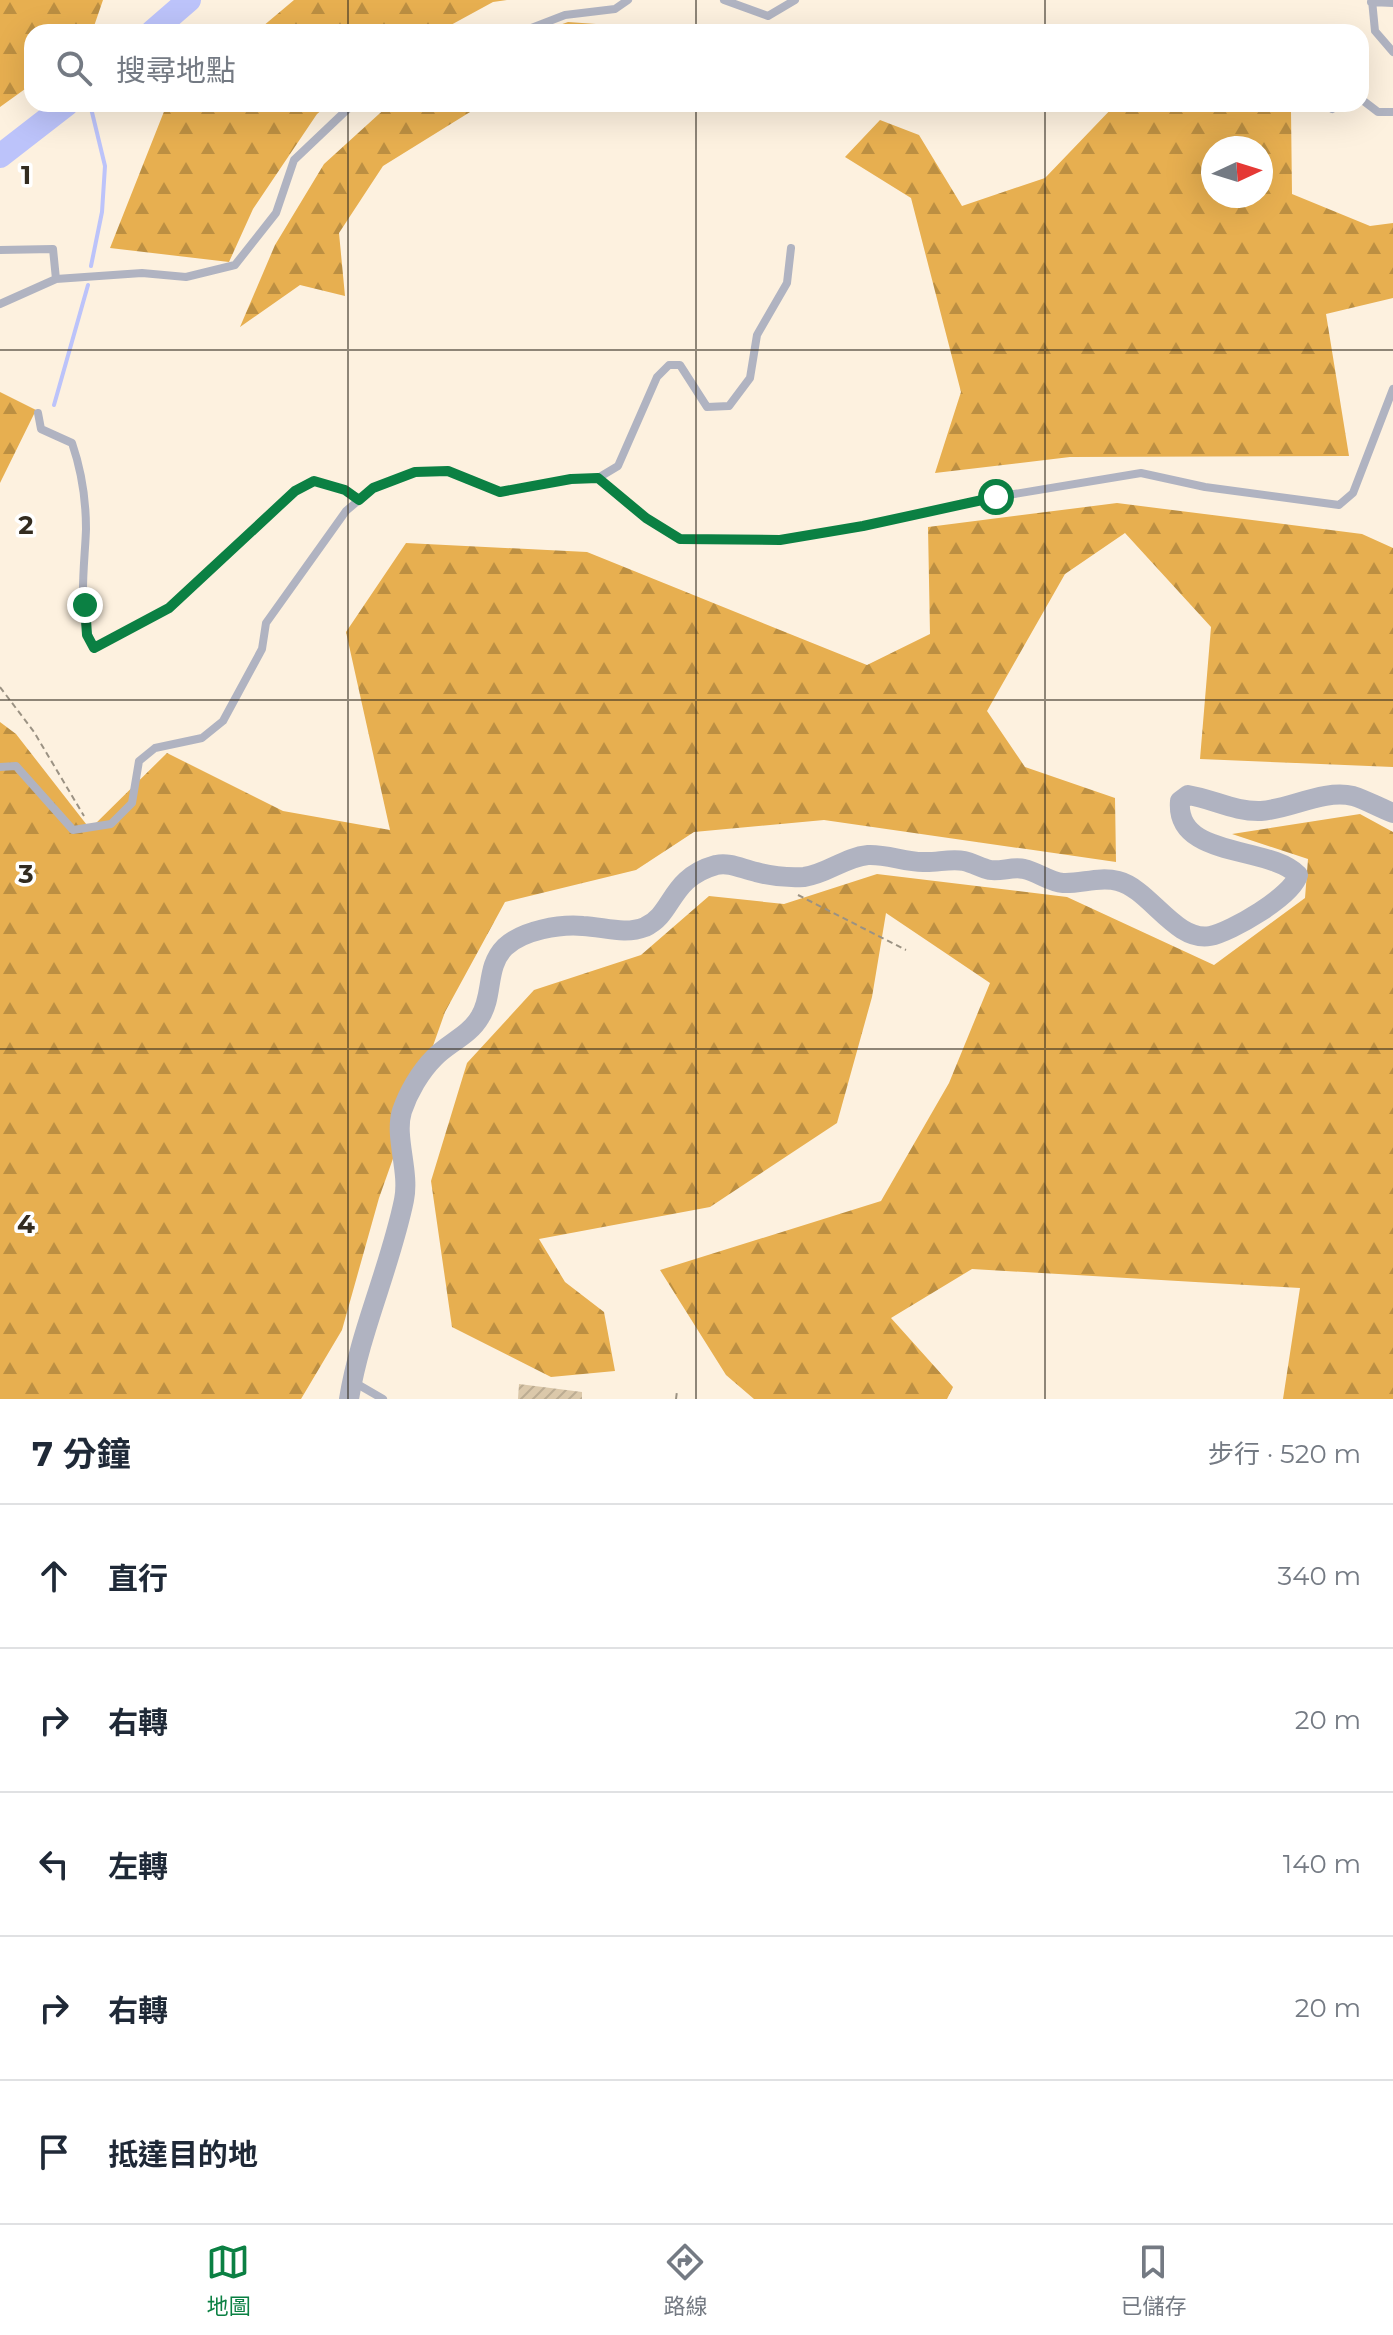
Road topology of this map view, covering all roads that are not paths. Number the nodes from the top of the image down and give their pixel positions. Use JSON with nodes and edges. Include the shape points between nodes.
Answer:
{"nodes":[{"id":1,"x":628,"y":0,"type":"edge"},
{"id":2,"x":724,"y":0,"type":"edge"},
{"id":3,"x":795,"y":0,"type":"edge"},
{"id":4,"x":1372,"y":1,"type":"edge"},
{"id":5,"x":1393,"y":3,"type":"edge"},
{"id":6,"x":542,"y":24,"type":"edge"},
{"id":7,"x":1393,"y":52,"type":"edge"},
{"id":8,"x":1369,"y":105,"type":"edge"},
{"id":9,"x":345,"y":112,"type":"edge"},
{"id":10,"x":1393,"y":112,"type":"edge"},
{"id":11,"x":791,"y":248,"type":"dead end"},
{"id":12,"x":0,"y":250,"type":"edge"},
{"id":13,"x":56,"y":279,"type":"junction"},
{"id":14,"x":0,"y":304,"type":"edge"},
{"id":15,"x":1393,"y":389,"type":"edge"},
{"id":16,"x":38,"y":413,"type":"dead end"},
{"id":17,"x":598,"y":478,"type":"junction"},
{"id":18,"x":359,"y":500,"type":"junction"},
{"id":19,"x":0,"y":767,"type":"edge"},
{"id":20,"x":1393,"y":813,"type":"edge"},
{"id":21,"x":350,"y":1390,"type":"edge"},
{"id":22,"x":383,"y":1399,"type":"edge"}],
"edges":[{"from":1,"to":6,"type":"lane","via":[[615,9],[565,15]]},
{"from":2,"to":3,"type":"lane","via":[[768,16]]},
{"from":4,"to":5,"type":"lane"},
{"from":4,"to":7,"type":"lane","via":[[1375,31]]},
{"from":8,"to":10,"type":"lane","via":[[1378,112]]},
{"from":9,"to":13,"type":"lane","via":[[294,160],[276,213],[235,265],[186,277],[142,273]]},
{"from":11,"to":17,"type":"lane","via":[[787,283],[757,335],[750,378],[729,406],[707,407],[680,365],[669,365],[657,377],[618,466]]},
{"from":12,"to":13,"type":"lane","via":[[53,249]]},
{"from":13,"to":14,"type":"lane"},
{"from":15,"to":17,"type":"lane","via":[[1353,493],[1339,505],[1141,473],[780,540],[680,539]]},
{"from":16,"to":18,"type":"lane","via":[[41,429],[72,443],[83,476],[83,575],[87,635],[94,648],[169,608],[295,491],[314,481]]},
{"from":17,"to":18,"type":"lane","via":[[500,492],[448,471],[415,472],[373,488]]},
{"from":18,"to":19,"type":"lane","via":[[266,623],[262,649],[223,721],[202,738],[155,748],[139,761],[132,803],[111,824],[73,830],[16,766]]},
{"from":20,"to":21,"type":"street","via":[[1351,796],[1258,811],[1188,795],[1180,801],[1179,813],[1200,838],[1268,858],[1298,875],[1296,885],[1282,897],[1210,936],[1183,930],[1132,886],[1114,880],[1065,883],[1025,869],[992,870],[962,860],[920,862],[873,855],[803,877],[718,865],[683,882],[658,918],[644,927],[555,927],[521,938],[493,964],[480,1018],[435,1057],[401,1113],[406,1195]]},
{"from":21,"to":22,"type":"lane"}]}
